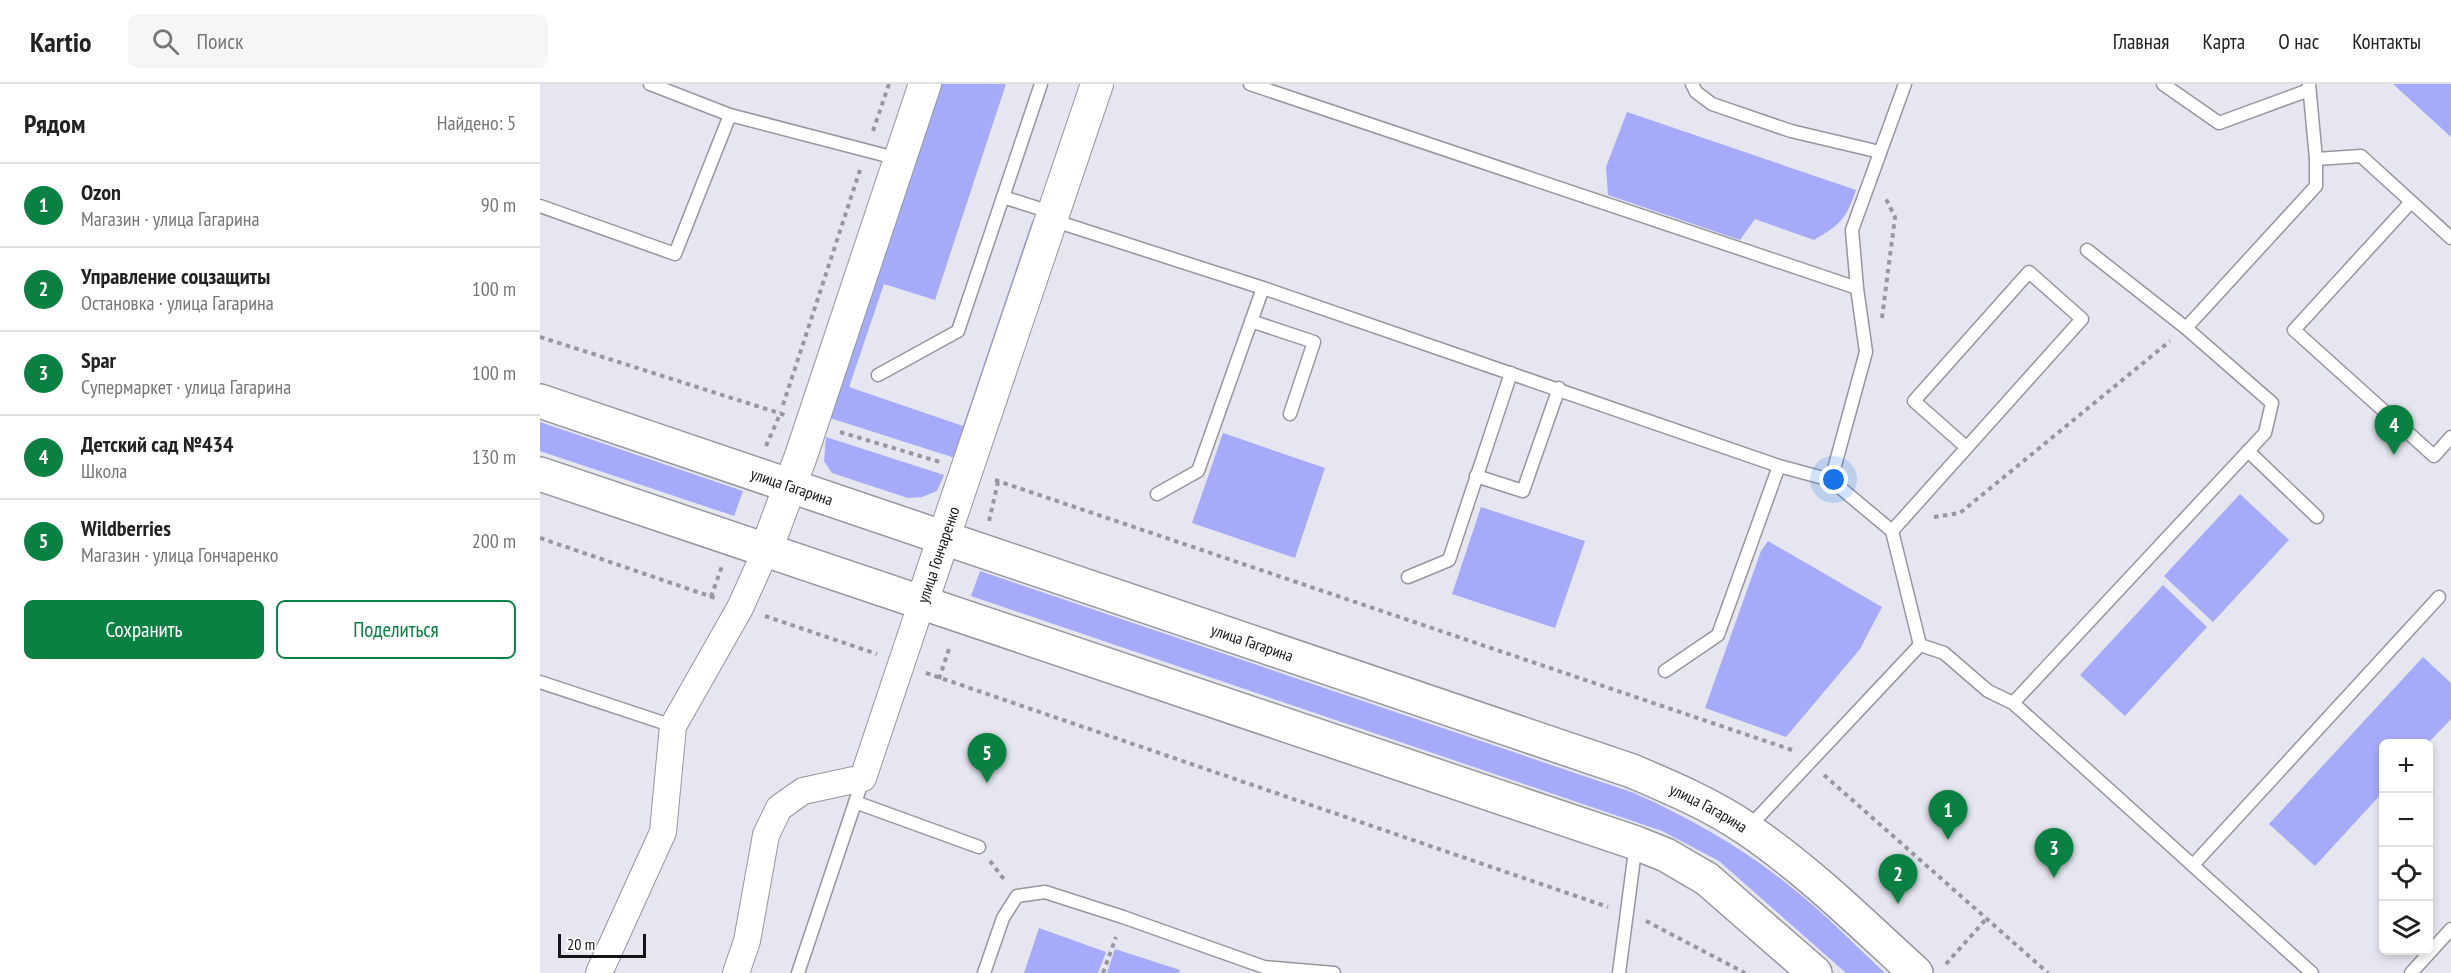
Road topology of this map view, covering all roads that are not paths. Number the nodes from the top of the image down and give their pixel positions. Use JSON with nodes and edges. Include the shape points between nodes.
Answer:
{"nodes":[{"id":1,"x":650,"y":84,"type":"edge"},
{"id":2,"x":925,"y":84,"type":"edge"},
{"id":3,"x":1041,"y":84,"type":"edge"},
{"id":4,"x":1097,"y":84,"type":"edge"},
{"id":5,"x":1250,"y":84,"type":"edge"},
{"id":6,"x":1692,"y":84,"type":"edge"},
{"id":7,"x":1905,"y":84,"type":"edge"},
{"id":8,"x":2163,"y":84,"type":"edge"},
{"id":9,"x":2309,"y":87,"type":"edge"},
{"id":10,"x":730,"y":115,"type":"junction"},
{"id":11,"x":1880,"y":152,"type":"junction"},
{"id":12,"x":900,"y":159,"type":"junction"},
{"id":13,"x":2316,"y":159,"type":"junction"},
{"id":14,"x":1003,"y":197,"type":"junction"},
{"id":15,"x":2410,"y":202,"type":"junction"},
{"id":16,"x":540,"y":206,"type":"edge"},
{"id":17,"x":1052,"y":216,"type":"junction"},
{"id":18,"x":2451,"y":238,"type":"edge"},
{"id":19,"x":2087,"y":250,"type":"dead end"},
{"id":20,"x":1263,"y":288,"type":"junction"},
{"id":21,"x":1857,"y":288,"type":"junction"},
{"id":22,"x":1251,"y":321,"type":"junction"},
{"id":23,"x":2186,"y":328,"type":"junction"},
{"id":24,"x":1511,"y":373,"type":"junction"},
{"id":25,"x":878,"y":375,"type":"dead end"},
{"id":26,"x":1559,"y":388,"type":"junction"},
{"id":27,"x":540,"y":401,"type":"edge"},
{"id":28,"x":1290,"y":414,"type":"dead end"},
{"id":29,"x":2451,"y":437,"type":"edge"},
{"id":30,"x":1966,"y":447,"type":"junction"},
{"id":31,"x":2248,"y":451,"type":"junction"},
{"id":32,"x":1779,"y":466,"type":"junction"},
{"id":33,"x":540,"y":474,"type":"edge"},
{"id":34,"x":1476,"y":476,"type":"junction"},
{"id":35,"x":1831,"y":480,"type":"junction"},
{"id":36,"x":790,"y":485,"type":"junction"},
{"id":37,"x":1157,"y":494,"type":"dead end"},
{"id":38,"x":2318,"y":517,"type":"dead end"},
{"id":39,"x":1894,"y":528,"type":"junction"},
{"id":40,"x":943,"y":537,"type":"junction"},
{"id":41,"x":766,"y":550,"type":"junction"},
{"id":42,"x":1408,"y":577,"type":"dead end"},
{"id":43,"x":2439,"y":597,"type":"dead end"},
{"id":44,"x":922,"y":602,"type":"junction"},
{"id":45,"x":1920,"y":645,"type":"junction"},
{"id":46,"x":1665,"y":671,"type":"dead end"},
{"id":47,"x":540,"y":682,"type":"edge"},
{"id":48,"x":2013,"y":703,"type":"junction"},
{"id":49,"x":673,"y":726,"type":"junction"},
{"id":50,"x":863,"y":778,"type":"junction"},
{"id":51,"x":855,"y":802,"type":"junction"},
{"id":52,"x":1748,"y":830,"type":"junction"},
{"id":53,"x":1636,"y":843,"type":"junction"},
{"id":54,"x":979,"y":847,"type":"road end"},
{"id":55,"x":2193,"y":865,"type":"junction"},
{"id":56,"x":2451,"y":929,"type":"edge"},
{"id":57,"x":1930,"y":969,"type":"edge"},
{"id":58,"x":599,"y":973,"type":"edge"},
{"id":59,"x":736,"y":973,"type":"edge"},
{"id":60,"x":798,"y":973,"type":"edge"},
{"id":61,"x":984,"y":973,"type":"edge"},
{"id":62,"x":1334,"y":973,"type":"edge"},
{"id":63,"x":1619,"y":973,"type":"edge"},
{"id":64,"x":1815,"y":973,"type":"edge"},
{"id":65,"x":2312,"y":973,"type":"edge"},
{"id":66,"x":2411,"y":973,"type":"edge"}],
"edges":[{"from":1,"to":10,"type":"lane"},
{"from":2,"to":12,"type":"street"},
{"from":3,"to":14,"type":"lane"},
{"from":4,"to":17,"type":"street","name":"улица Гончаренко"},
{"from":5,"to":21,"type":"lane"},
{"from":6,"to":11,"type":"lane","via":[[1712,104],[1791,131]]},
{"from":7,"to":11,"type":"lane"},
{"from":8,"to":9,"type":"lane","via":[[2219,123]]},
{"from":9,"to":13,"type":"lane"},
{"from":10,"to":12,"type":"lane"},
{"from":10,"to":16,"type":"lane","via":[[675,254]]},
{"from":11,"to":21,"type":"lane","via":[[1851,230]]},
{"from":12,"to":36,"type":"street"},
{"from":13,"to":15,"type":"lane","via":[[2361,156]]},
{"from":13,"to":23,"type":"lane","via":[[2316,186]]},
{"from":14,"to":17,"type":"lane"},
{"from":14,"to":25,"type":"lane","via":[[958,331]]},
{"from":15,"to":18,"type":"lane"},
{"from":15,"to":29,"type":"lane","via":[[2294,330],[2434,456]]},
{"from":17,"to":20,"type":"lane"},
{"from":17,"to":40,"type":"street","name":"улица Гончаренко"},
{"from":19,"to":23,"type":"lane"},
{"from":20,"to":22,"type":"lane"},
{"from":20,"to":24,"type":"lane"},
{"from":21,"to":35,"type":"lane","via":[[1866,352]]},
{"from":22,"to":28,"type":"lane","via":[[1314,342]]},
{"from":22,"to":37,"type":"lane","via":[[1198,471]]},
{"from":23,"to":31,"type":"lane","via":[[2272,404],[2265,433]]},
{"from":24,"to":26,"type":"lane"},
{"from":24,"to":34,"type":"lane"},
{"from":26,"to":32,"type":"lane"},
{"from":26,"to":34,"type":"lane","via":[[1523,491]]},
{"from":27,"to":36,"type":"main road","name":"улица Гагарина"},
{"from":30,"to":30,"type":"lane","via":[[1914,401],[2029,272],[2082,319]]},
{"from":30,"to":39,"type":"lane"},
{"from":31,"to":38,"type":"lane"},
{"from":31,"to":48,"type":"lane"},
{"from":32,"to":35,"type":"lane"},
{"from":32,"to":46,"type":"lane","via":[[1718,635]]},
{"from":33,"to":41,"type":"main road"},
{"from":34,"to":42,"type":"lane","via":[[1449,560]]},
{"from":35,"to":39,"type":"lane"},
{"from":36,"to":40,"type":"main road","name":"улица Гагарина"},
{"from":36,"to":41,"type":"street"},
{"from":39,"to":45,"type":"lane"},
{"from":40,"to":44,"type":"street","name":"улица Гончаренко"},
{"from":40,"to":52,"type":"main road","name":"улица Гагарина","via":[[1632,771],[1702,803]]},
{"from":41,"to":44,"type":"main road"},
{"from":41,"to":49,"type":"street","via":[[740,608]]},
{"from":43,"to":55,"type":"lane"},
{"from":44,"to":50,"type":"street","name":"улица Гончаренко"},
{"from":44,"to":53,"type":"main road"},
{"from":45,"to":48,"type":"lane","via":[[1944,653],[1988,691]]},
{"from":45,"to":52,"type":"lane"},
{"from":47,"to":49,"type":"lane"},
{"from":48,"to":55,"type":"lane"},
{"from":49,"to":58,"type":"street","via":[[663,832]]},
{"from":50,"to":51,"type":"lane"},
{"from":50,"to":59,"type":"street","via":[[803,791],[778,808],[766,834],[747,941]]},
{"from":51,"to":54,"type":"lane"},
{"from":51,"to":60,"type":"lane"},
{"from":52,"to":57,"type":"main road","name":"улица Гагарина"},
{"from":53,"to":63,"type":"lane"},
{"from":53,"to":64,"type":"main road","via":[[1707,879]]},
{"from":55,"to":65,"type":"lane"},
{"from":56,"to":66,"type":"lane"},
{"from":61,"to":62,"type":"lane","via":[[1003,918],[1017,896],[1045,892],[1264,967]]}]}
